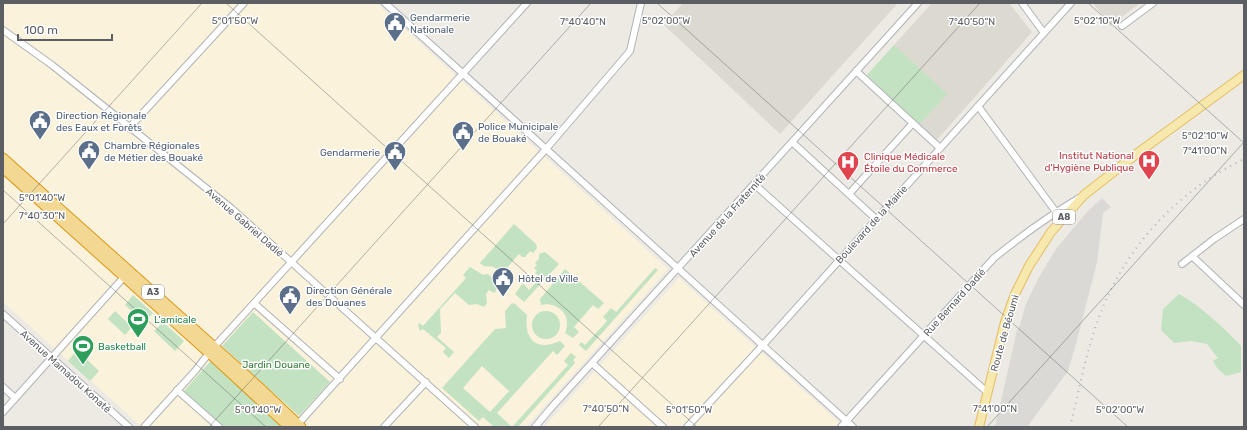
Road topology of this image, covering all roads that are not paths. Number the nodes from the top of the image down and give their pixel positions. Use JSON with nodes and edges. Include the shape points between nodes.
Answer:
{"nodes":[{"id":1,"x":244,"y":3,"type":"edge"},
{"id":2,"x":385,"y":3,"type":"edge"},
{"id":3,"x":526,"y":3,"type":"edge"},
{"id":4,"x":641,"y":3,"type":"edge"},
{"id":5,"x":918,"y":3,"type":"edge"},
{"id":6,"x":1022,"y":3,"type":"edge"},
{"id":7,"x":1071,"y":3,"type":"edge"},
{"id":8,"x":1153,"y":3,"type":"edge"},
{"id":9,"x":1122,"y":26,"type":"dead end"},
{"id":10,"x":3,"y":30,"type":"edge"},
{"id":11,"x":1044,"y":33,"type":"junction"},
{"id":12,"x":856,"y":71,"type":"junction"},
{"id":13,"x":463,"y":74,"type":"junction"},
{"id":14,"x":1244,"y":75,"type":"edge"},
{"id":15,"x":978,"y":106,"type":"junction"},
{"id":16,"x":913,"y":123,"type":"junction"},
{"id":17,"x":129,"y":128,"type":"junction"},
{"id":18,"x":792,"y":142,"type":"junction"},
{"id":19,"x":940,"y":148,"type":"junction"},
{"id":20,"x":546,"y":149,"type":"junction"},
{"id":21,"x":3,"y":158,"type":"edge"},
{"id":22,"x":4,"y":171,"type":"edge"},
{"id":23,"x":754,"y":184,"type":"junction"},
{"id":24,"x":849,"y":194,"type":"junction"},
{"id":25,"x":1084,"y":195,"type":"junction"},
{"id":26,"x":1056,"y":212,"type":"junction"},
{"id":27,"x":876,"y":219,"type":"junction"},
{"id":28,"x":1244,"y":219,"type":"edge"},
{"id":29,"x":1192,"y":256,"type":"junction"},
{"id":30,"x":839,"y":260,"type":"junction"},
{"id":31,"x":292,"y":262,"type":"junction"},
{"id":32,"x":1182,"y":264,"type":"dead end"},
{"id":33,"x":678,"y":269,"type":"junction"},
{"id":34,"x":124,"y":277,"type":"junction"},
{"id":35,"x":255,"y":304,"type":"junction"},
{"id":36,"x":1244,"y":305,"type":"edge"},
{"id":37,"x":3,"y":314,"type":"edge"},
{"id":38,"x":924,"y":336,"type":"junction"},
{"id":39,"x":376,"y":338,"type":"junction"},
{"id":40,"x":763,"y":345,"type":"junction"},
{"id":41,"x":212,"y":350,"type":"junction"},
{"id":42,"x":52,"y":358,"type":"junction"},
{"id":43,"x":592,"y":363,"type":"junction"},
{"id":44,"x":340,"y":379,"type":"junction"},
{"id":45,"x":426,"y":382,"type":"junction"},
{"id":46,"x":3,"y":387,"type":"edge"},
{"id":47,"x":177,"y":390,"type":"junction"},
{"id":48,"x":987,"y":392,"type":"junction"},
{"id":49,"x":15,"y":398,"type":"junction"},
{"id":50,"x":3,"y":412,"type":"edge"},
{"id":51,"x":847,"y":421,"type":"junction"},
{"id":52,"x":296,"y":426,"type":"edge"},
{"id":53,"x":129,"y":427,"type":"edge"},
{"id":54,"x":144,"y":427,"type":"edge"},
{"id":55,"x":219,"y":427,"type":"edge"},
{"id":56,"x":384,"y":427,"type":"edge"},
{"id":57,"x":476,"y":427,"type":"edge"},
{"id":58,"x":535,"y":427,"type":"edge"},
{"id":59,"x":663,"y":427,"type":"edge"},
{"id":60,"x":687,"y":427,"type":"edge"},
{"id":61,"x":841,"y":427,"type":"edge"},
{"id":62,"x":853,"y":427,"type":"edge"},
{"id":63,"x":979,"y":427,"type":"edge"}],
"edges":[{"from":1,"to":17,"type":"street"},
{"from":2,"to":13,"type":"street"},
{"from":3,"to":13,"type":"street"},
{"from":4,"to":20,"type":"street","via":[[630,51]]},
{"from":5,"to":12,"type":"street","name":"Avenue de la Fraternité"},
{"from":6,"to":11,"type":"street"},
{"from":7,"to":11,"type":"street","name":"Boulevard de la Mairie"},
{"from":8,"to":9,"type":"street"},
{"from":10,"to":17,"type":"street","name":"Avenue Gabriel Dadié","via":[[52,65]]},
{"from":11,"to":15,"type":"street","name":"Boulevard de la Mairie"},
{"from":12,"to":16,"type":"street"},
{"from":12,"to":18,"type":"street","name":"Avenue de la Fraternité"},
{"from":13,"to":20,"type":"street"},
{"from":13,"to":31,"type":"street"},
{"from":14,"to":25,"type":"main road","name":"Route de Béoumi","number":"A8"},
{"from":15,"to":19,"type":"street","name":"Boulevard de la Mairie"},
{"from":15,"to":26,"type":"street"},
{"from":16,"to":19,"type":"street"},
{"from":16,"to":24,"type":"street"},
{"from":17,"to":31,"type":"street","name":"Avenue Gabriel Dadié","via":[[231,208]]},
{"from":18,"to":23,"type":"street","name":"Avenue de la Fraternité"},
{"from":18,"to":24,"type":"street"},
{"from":19,"to":27,"type":"street","name":"Boulevard de la Mairie"},
{"from":20,"to":33,"type":"street"},
{"from":20,"to":39,"type":"street"},
{"from":21,"to":41,"type":"highway","number":"A3"},
{"from":22,"to":34,"type":"highway","number":"A3"},
{"from":23,"to":30,"type":"street"},
{"from":23,"to":33,"type":"street","name":"Avenue de la Fraternité"},
{"from":24,"to":27,"type":"street"},
{"from":25,"to":26,"type":"street","name":"Rue Bernard Dadié"},
{"from":25,"to":48,"type":"main road","name":"Route de Béoumi","number":"A8","via":[[1051,232],[1015,294]]},
{"from":26,"to":38,"type":"street","name":"Rue Bernard Dadié","via":[[994,258]]},
{"from":27,"to":30,"type":"street","name":"Boulevard de la Mairie"},
{"from":28,"to":29,"type":"street"},
{"from":29,"to":32,"type":"street"},
{"from":29,"to":36,"type":"street"},
{"from":30,"to":38,"type":"street"},
{"from":30,"to":40,"type":"street","name":"Boulevard de la Mairie"},
{"from":31,"to":35,"type":"street"},
{"from":31,"to":39,"type":"street","name":"Avenue Gabriel Dadié"},
{"from":33,"to":40,"type":"street"},
{"from":33,"to":43,"type":"street","name":"Avenue de la Fraternité"},
{"from":34,"to":41,"type":"highway","number":"A3"},
{"from":34,"to":42,"type":"street"},
{"from":35,"to":41,"type":"street"},
{"from":35,"to":44,"type":"street"},
{"from":37,"to":42,"type":"street","name":"Avenue Mamadou Konaté"},
{"from":38,"to":48,"type":"street"},
{"from":38,"to":51,"type":"street","name":"Rue Bernard Dadié"},
{"from":39,"to":44,"type":"street"},
{"from":39,"to":45,"type":"street","name":"Avenue Gabriel Dadié"},
{"from":40,"to":51,"type":"street"},
{"from":40,"to":60,"type":"street","name":"Boulevard de la Mairie"},
{"from":41,"to":47,"type":"street"},
{"from":41,"to":52,"type":"highway","number":"A3"},
{"from":42,"to":49,"type":"street"},
{"from":42,"to":53,"type":"street","name":"Avenue Mamadou Konaté"},
{"from":43,"to":58,"type":"street","name":"Avenue de la Fraternité"},
{"from":43,"to":59,"type":"street"},
{"from":44,"to":52,"type":"street"},
{"from":45,"to":56,"type":"street"},
{"from":45,"to":57,"type":"street","name":"Avenue Gabriel Dadié"},
{"from":46,"to":49,"type":"street"},
{"from":47,"to":54,"type":"street"},
{"from":47,"to":55,"type":"street"},
{"from":48,"to":63,"type":"main road","name":"Route de Béoumi","number":"A8"},
{"from":49,"to":50,"type":"street"},
{"from":51,"to":61,"type":"street","name":"Rue Bernard Dadié"},
{"from":51,"to":62,"type":"street"}]}
